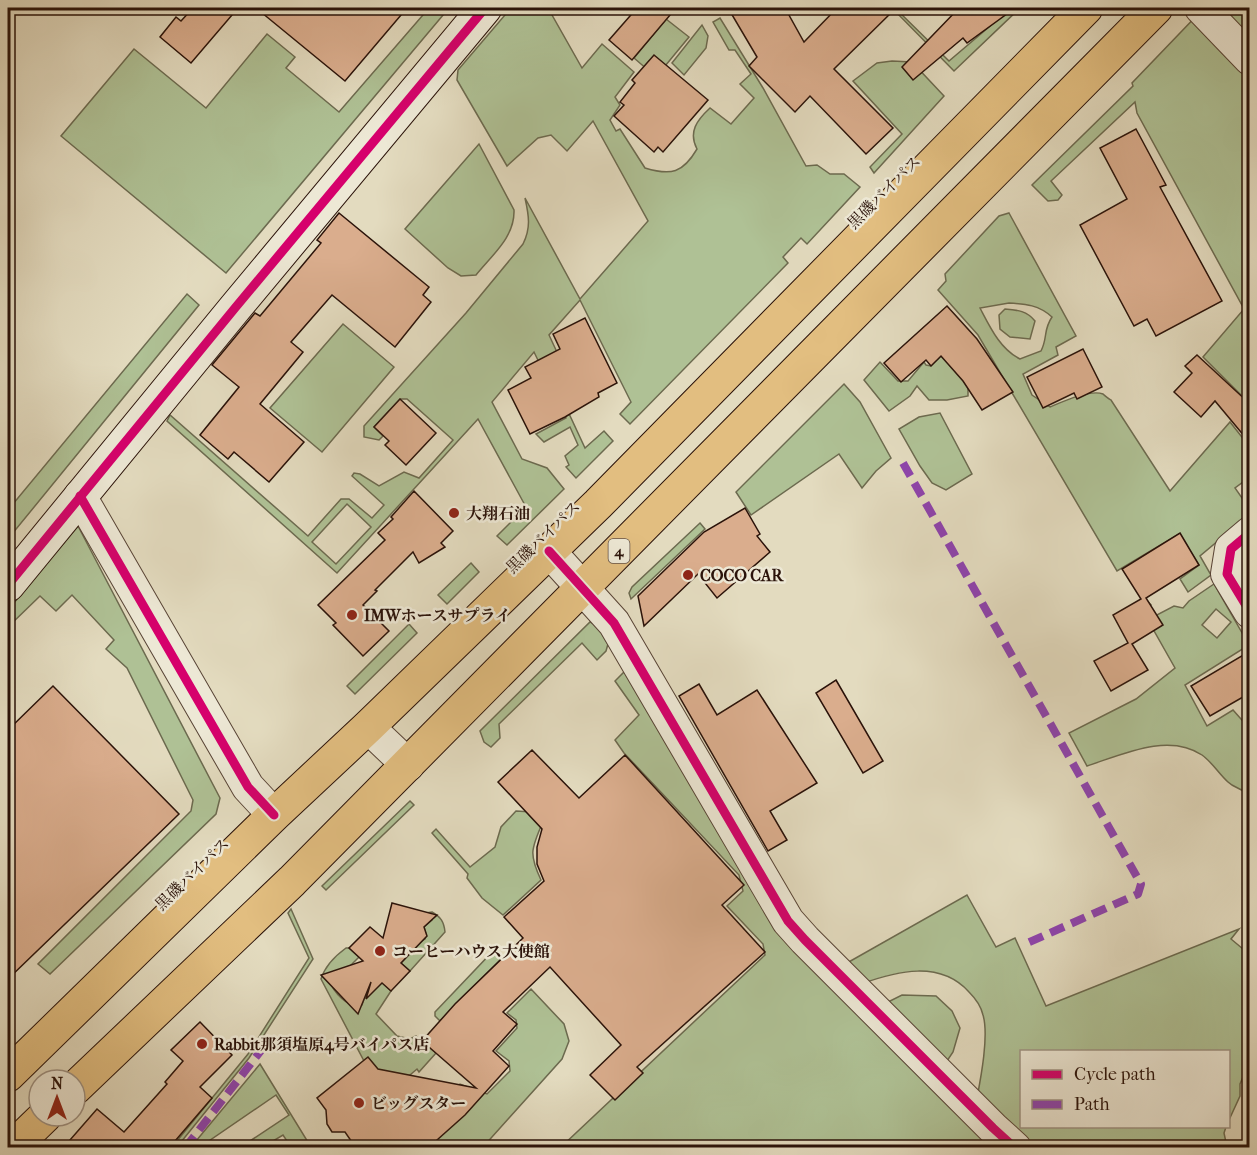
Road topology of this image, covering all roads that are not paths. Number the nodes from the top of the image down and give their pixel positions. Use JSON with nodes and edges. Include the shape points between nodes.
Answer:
{"nodes":[{"id":1,"x":484,"y":8,"type":"edge"},
{"id":2,"x":1086,"y":8,"type":"edge"},
{"id":3,"x":1156,"y":8,"type":"edge"},
{"id":4,"x":1201,"y":8,"type":"edge"},
{"id":5,"x":1250,"y":59,"type":"edge"},
{"id":6,"x":80,"y":496,"type":"junction"},
{"id":7,"x":1250,"y":533,"type":"edge"},
{"id":8,"x":549,"y":551,"type":"junction"},
{"id":9,"x":8,"y":585,"type":"edge"},
{"id":10,"x":583,"y":587,"type":"junction"},
{"id":11,"x":1250,"y":612,"type":"edge"},
{"id":12,"x":369,"y":727,"type":"junction"},
{"id":13,"x":408,"y":765,"type":"junction"},
{"id":14,"x":274,"y":814,"type":"junction"},
{"id":15,"x":8,"y":1075,"type":"edge"},
{"id":16,"x":87,"y":1077,"type":"edge"},
{"id":17,"x":33,"y":1128,"type":"edge"},
{"id":18,"x":12,"y":1148,"type":"edge"},
{"id":19,"x":1015,"y":1148,"type":"edge"}],
"edges":[{"from":1,"to":6,"type":"street"},
{"from":2,"to":8,"type":"highway","name":"黒磯バイパス"},
{"from":3,"to":10,"type":"highway","number":"4"},
{"from":4,"to":5,"type":"street"},
{"from":6,"to":9,"type":"street"},
{"from":6,"to":14,"type":"street","via":[[248,787]]},
{"from":7,"to":11,"type":"street","via":[[1230,549],[1227,574]]},
{"from":8,"to":10,"type":"street"},
{"from":8,"to":12,"type":"highway","name":"黒磯バイパス"},
{"from":10,"to":13,"type":"highway","number":"4"},
{"from":10,"to":19,"type":"street","via":[[614,623],[788,921]]},
{"from":12,"to":13,"type":"street"},
{"from":12,"to":14,"type":"highway","name":"黒磯バイパス"},
{"from":13,"to":16,"type":"highway","number":"4"},
{"from":14,"to":15,"type":"highway","name":"黒磯バイパス"},
{"from":17,"to":18,"type":"highway"}]}
